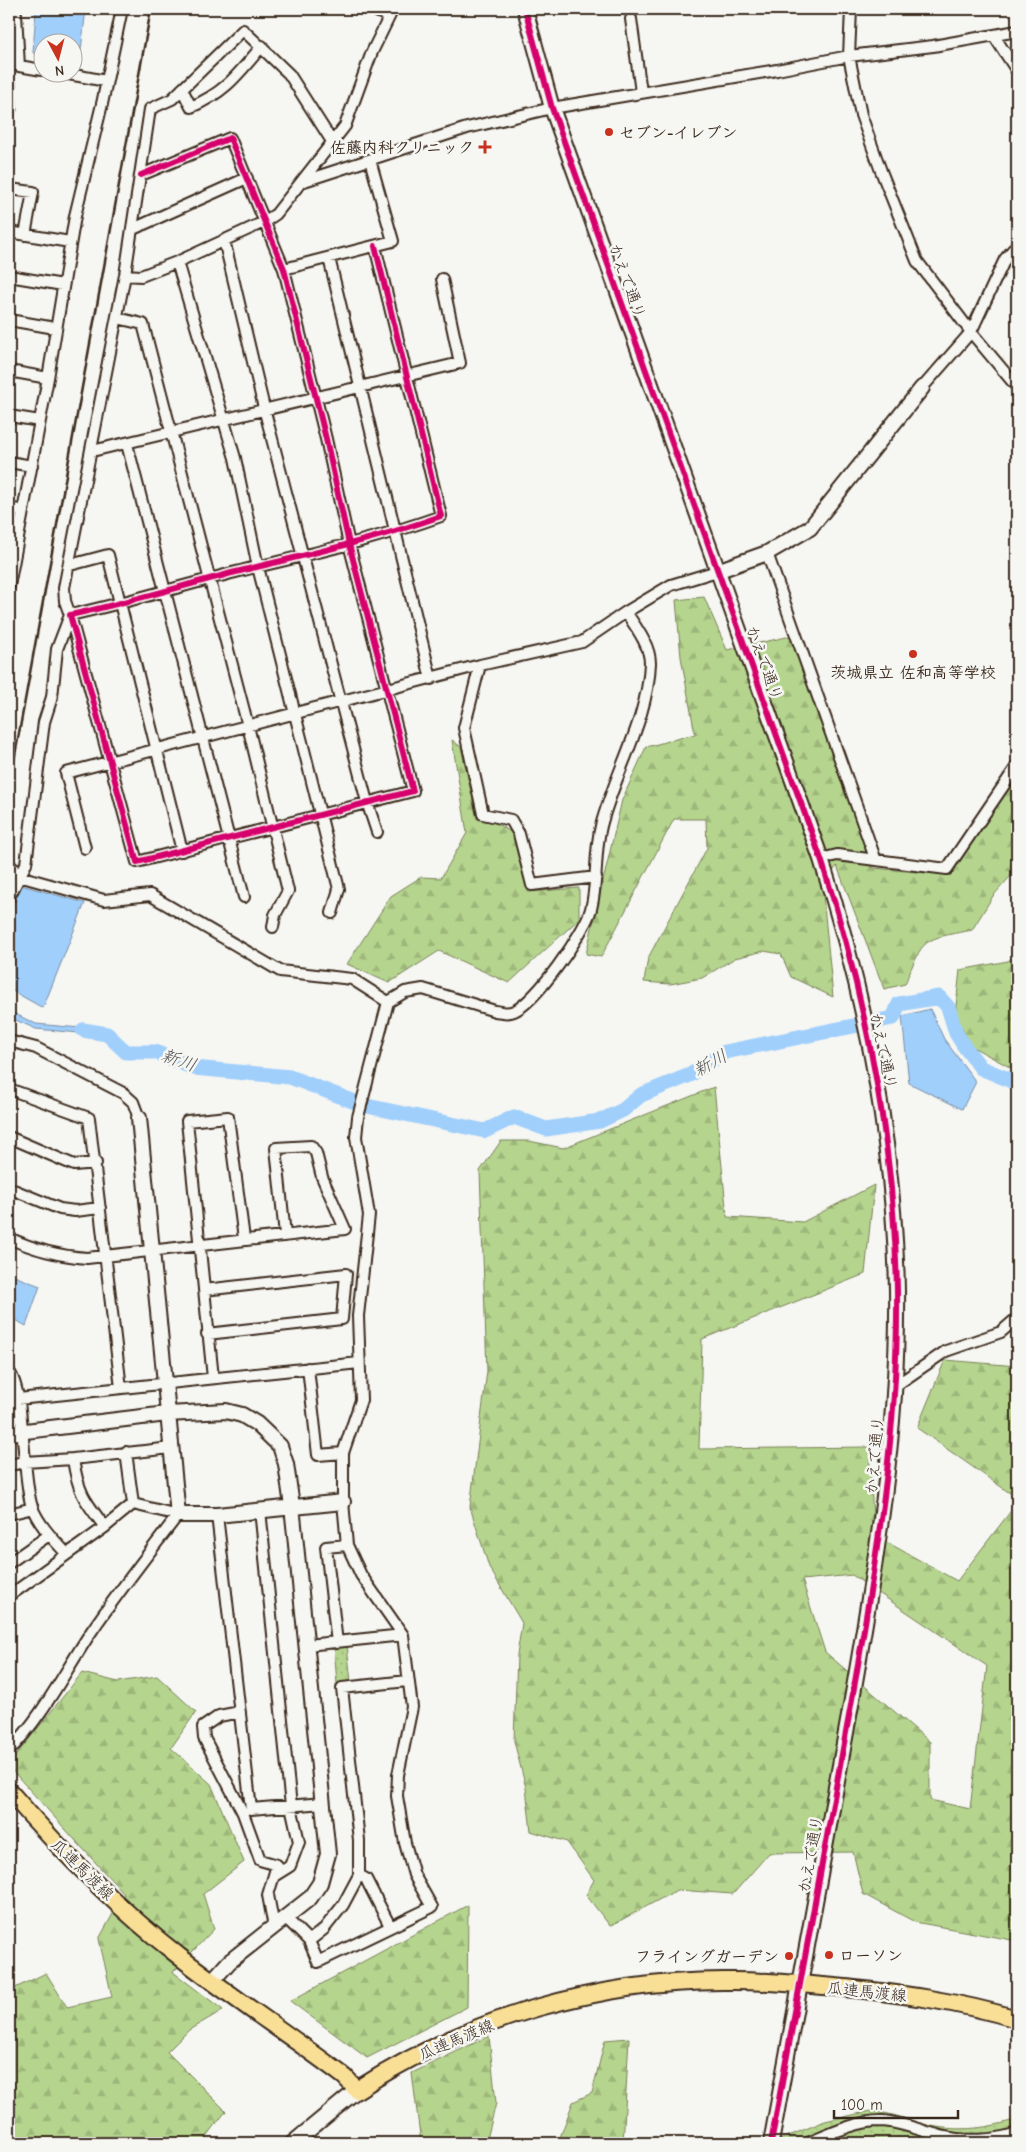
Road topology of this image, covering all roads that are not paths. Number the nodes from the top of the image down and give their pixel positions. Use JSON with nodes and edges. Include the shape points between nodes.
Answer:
{"nodes":[{"id":1,"x":12,"y":9,"type":"edge"},
{"id":2,"x":122,"y":9,"type":"edge"},
{"id":3,"x":372,"y":9,"type":"edge"},
{"id":4,"x":851,"y":9,"type":"edge"},
{"id":5,"x":523,"y":10,"type":"edge"},
{"id":6,"x":391,"y":13,"type":"edge"},
{"id":7,"x":631,"y":19,"type":"dead end"},
{"id":8,"x":1017,"y":31,"type":"edge"},
{"id":9,"x":994,"y":36,"type":"junction"},
{"id":10,"x":262,"y":46,"type":"junction"},
{"id":11,"x":849,"y":56,"type":"junction"},
{"id":12,"x":32,"y":68,"type":"edge"},
{"id":13,"x":1017,"y":71,"type":"edge"},
{"id":14,"x":82,"y":76,"type":"edge"},
{"id":15,"x":106,"y":81,"type":"junction"},
{"id":16,"x":182,"y":89,"type":"junction"},
{"id":17,"x":641,"y":92,"type":"junction"},
{"id":18,"x":552,"y":108,"type":"junction"},
{"id":19,"x":334,"y":143,"type":"junction"},
{"id":20,"x":370,"y":160,"type":"junction"},
{"id":21,"x":141,"y":175,"type":"junction"},
{"id":22,"x":247,"y":178,"type":"junction"},
{"id":23,"x":301,"y":182,"type":"junction"},
{"id":24,"x":9,"y":189,"type":"edge"},
{"id":25,"x":264,"y":222,"type":"junction"},
{"id":26,"x":133,"y":229,"type":"junction"},
{"id":27,"x":9,"y":232,"type":"edge"},
{"id":28,"x":25,"y":235,"type":"junction"},
{"id":29,"x":224,"y":240,"type":"junction"},
{"id":30,"x":70,"y":242,"type":"junction"},
{"id":31,"x":1017,"y":244,"type":"edge"},
{"id":32,"x":376,"y":246,"type":"junction"},
{"id":33,"x":328,"y":258,"type":"junction"},
{"id":34,"x":177,"y":262,"type":"junction"},
{"id":35,"x":284,"y":269,"type":"junction"},
{"id":36,"x":126,"y":275,"type":"junction"},
{"id":37,"x":9,"y":276,"type":"edge"},
{"id":38,"x":442,"y":279,"type":"dead end"},
{"id":39,"x":63,"y":285,"type":"junction"},
{"id":40,"x":117,"y":318,"type":"junction"},
{"id":41,"x":9,"y":320,"type":"edge"},
{"id":42,"x":56,"y":328,"type":"junction"},
{"id":43,"x":971,"y":332,"type":"junction"},
{"id":44,"x":9,"y":371,"type":"edge"},
{"id":45,"x":408,"y":375,"type":"junction"},
{"id":46,"x":48,"y":378,"type":"junction"},
{"id":47,"x":1017,"y":386,"type":"edge"},
{"id":48,"x":361,"y":387,"type":"junction"},
{"id":49,"x":922,"y":388,"type":"joint"},
{"id":50,"x":316,"y":398,"type":"junction"},
{"id":51,"x":264,"y":408,"type":"junction"},
{"id":52,"x":9,"y":416,"type":"edge"},
{"id":53,"x":226,"y":420,"type":"junction"},
{"id":54,"x":40,"y":421,"type":"junction"},
{"id":55,"x":172,"y":431,"type":"junction"},
{"id":56,"x":127,"y":444,"type":"junction"},
{"id":57,"x":92,"y":452,"type":"junction"},
{"id":58,"x":9,"y":462,"type":"edge"},
{"id":59,"x":32,"y":466,"type":"junction"},
{"id":60,"x":9,"y":508,"type":"edge"},
{"id":61,"x":23,"y":511,"type":"junction"},
{"id":62,"x":395,"y":532,"type":"junction"},
{"id":63,"x":349,"y":544,"type":"junction"},
{"id":64,"x":12,"y":553,"type":"edge"},
{"id":65,"x":767,"y":553,"type":"junction"},
{"id":66,"x":303,"y":555,"type":"junction"},
{"id":67,"x":70,"y":565,"type":"junction"},
{"id":68,"x":258,"y":567,"type":"junction"},
{"id":69,"x":717,"y":571,"type":"junction"},
{"id":70,"x":210,"y":579,"type":"junction"},
{"id":71,"x":9,"y":586,"type":"edge"},
{"id":72,"x":164,"y":592,"type":"junction"},
{"id":73,"x":118,"y":604,"type":"junction"},
{"id":74,"x":626,"y":612,"type":"junction"},
{"id":75,"x":70,"y":615,"type":"junction"},
{"id":76,"x":480,"y":665,"type":"junction"},
{"id":77,"x":431,"y":679,"type":"junction"},
{"id":78,"x":386,"y":690,"type":"junction"},
{"id":79,"x":340,"y":702,"type":"junction"},
{"id":80,"x":294,"y":714,"type":"junction"},
{"id":81,"x":248,"y":726,"type":"junction"},
{"id":82,"x":202,"y":738,"type":"junction"},
{"id":83,"x":156,"y":750,"type":"junction"},
{"id":84,"x":112,"y":762,"type":"junction"},
{"id":85,"x":1017,"y":766,"type":"edge"},
{"id":86,"x":367,"y":802,"type":"junction"},
{"id":87,"x":319,"y":814,"type":"junction"},
{"id":88,"x":273,"y":826,"type":"junction"},
{"id":89,"x":377,"y":832,"type":"dead end"},
{"id":90,"x":228,"y":837,"type":"junction"},
{"id":91,"x":85,"y":848,"type":"dead end"},
{"id":92,"x":182,"y":851,"type":"junction"},
{"id":93,"x":875,"y":858,"type":"junction"},
{"id":94,"x":821,"y":859,"type":"junction"},
{"id":95,"x":12,"y":867,"type":"dead end"},
{"id":96,"x":19,"y":876,"type":"junction"},
{"id":97,"x":596,"y":877,"type":"junction"},
{"id":98,"x":9,"y":897,"type":"edge"},
{"id":99,"x":244,"y":897,"type":"dead end"},
{"id":100,"x":332,"y":913,"type":"dead end"},
{"id":101,"x":273,"y":927,"type":"dead end"},
{"id":102,"x":388,"y":1002,"type":"junction"},
{"id":103,"x":9,"y":1041,"type":"edge"},
{"id":104,"x":9,"y":1089,"type":"edge"},
{"id":105,"x":139,"y":1118,"type":"joint"},
{"id":106,"x":9,"y":1137,"type":"edge"},
{"id":107,"x":96,"y":1163,"type":"junction"},
{"id":108,"x":9,"y":1188,"type":"edge"},
{"id":109,"x":100,"y":1208,"type":"junction"},
{"id":110,"x":285,"y":1235,"type":"junction"},
{"id":111,"x":9,"y":1238,"type":"edge"},
{"id":112,"x":244,"y":1240,"type":"junction"},
{"id":113,"x":199,"y":1245,"type":"junction"},
{"id":114,"x":151,"y":1250,"type":"junction"},
{"id":115,"x":104,"y":1255,"type":"junction"},
{"id":116,"x":204,"y":1290,"type":"junction"},
{"id":117,"x":1017,"y":1318,"type":"edge"},
{"id":118,"x":208,"y":1334,"type":"junction"},
{"id":119,"x":359,"y":1363,"type":"junction"},
{"id":120,"x":308,"y":1368,"type":"junction"},
{"id":121,"x":9,"y":1372,"type":"edge"},
{"id":122,"x":213,"y":1378,"type":"junction"},
{"id":123,"x":165,"y":1384,"type":"junction"},
{"id":124,"x":895,"y":1386,"type":"junction"},
{"id":125,"x":121,"y":1388,"type":"junction"},
{"id":126,"x":13,"y":1399,"type":"edge"},
{"id":127,"x":167,"y":1414,"type":"junction"},
{"id":128,"x":15,"y":1432,"type":"edge"},
{"id":129,"x":171,"y":1448,"type":"junction"},
{"id":130,"x":126,"y":1452,"type":"junction"},
{"id":131,"x":343,"y":1453,"type":"junction"},
{"id":132,"x":73,"y":1459,"type":"junction"},
{"id":133,"x":25,"y":1462,"type":"junction"},
{"id":134,"x":9,"y":1465,"type":"edge"},
{"id":135,"x":343,"y":1502,"type":"junction"},
{"id":136,"x":133,"y":1504,"type":"junction"},
{"id":137,"x":292,"y":1506,"type":"junction"},
{"id":138,"x":32,"y":1508,"type":"junction"},
{"id":139,"x":260,"y":1510,"type":"junction"},
{"id":140,"x":9,"y":1514,"type":"edge"},
{"id":141,"x":217,"y":1515,"type":"junction"},
{"id":142,"x":178,"y":1516,"type":"junction"},
{"id":143,"x":105,"y":1527,"type":"junction"},
{"id":144,"x":49,"y":1535,"type":"junction"},
{"id":145,"x":347,"y":1545,"type":"junction"},
{"id":146,"x":66,"y":1554,"type":"junction"},
{"id":147,"x":9,"y":1563,"type":"edge"},
{"id":148,"x":9,"y":1596,"type":"edge"},
{"id":149,"x":403,"y":1635,"type":"junction"},
{"id":150,"x":337,"y":1643,"type":"junction"},
{"id":151,"x":307,"y":1645,"type":"junction"},
{"id":152,"x":407,"y":1681,"type":"junction"},
{"id":153,"x":240,"y":1712,"type":"junction"},
{"id":154,"x":9,"y":1752,"type":"edge"},
{"id":155,"x":9,"y":1791,"type":"edge"},
{"id":156,"x":323,"y":1804,"type":"junction"},
{"id":157,"x":291,"y":1806,"type":"junction"},
{"id":158,"x":359,"y":1875,"type":"junction"},
{"id":159,"x":274,"y":1876,"type":"junction"},
{"id":160,"x":286,"y":1918,"type":"junction"},
{"id":161,"x":390,"y":1926,"type":"junction"},
{"id":162,"x":274,"y":1927,"type":"junction"},
{"id":163,"x":309,"y":1941,"type":"junction"},
{"id":164,"x":212,"y":1981,"type":"junction"},
{"id":165,"x":800,"y":1984,"type":"junction"},
{"id":166,"x":1017,"y":2019,"type":"edge"},
{"id":167,"x":357,"y":2090,"type":"junction"},
{"id":168,"x":1017,"y":2133,"type":"edge"},
{"id":169,"x":293,"y":2143,"type":"edge"},
{"id":170,"x":771,"y":2143,"type":"edge"},
{"id":171,"x":808,"y":2143,"type":"edge"}],
"edges":[{"from":1,"to":12,"type":"street","via":[[16,14],[19,66]]},
{"from":2,"to":15,"type":"street"},
{"from":3,"to":6,"type":"street"},
{"from":4,"to":11,"type":"street"},
{"from":5,"to":18,"type":"street","name":"かえで通り"},
{"from":6,"to":19,"type":"street","via":[[372,52],[345,126]]},
{"from":7,"to":17,"type":"street"},
{"from":8,"to":9,"type":"street"},
{"from":9,"to":11,"type":"street"},
{"from":9,"to":13,"type":"street"},
{"from":10,"to":16,"type":"street","via":[[243,30]]},
{"from":10,"to":16,"type":"street","via":[[213,97],[191,107]]},
{"from":10,"to":19,"type":"street","via":[[289,74]]},
{"from":11,"to":17,"type":"street"},
{"from":11,"to":43,"type":"street","via":[[862,115],[917,261]]},
{"from":14,"to":15,"type":"street"},
{"from":15,"to":30,"type":"street"},
{"from":16,"to":21,"type":"street","via":[[172,100],[150,109]]},
{"from":17,"to":18,"type":"street"},
{"from":18,"to":20,"type":"street","via":[[467,128]]},
{"from":18,"to":69,"type":"street","name":"かえで通り"},
{"from":19,"to":23,"type":"street"},
{"from":20,"to":23,"type":"street"},
{"from":20,"to":32,"type":"street","via":[[393,241]]},
{"from":21,"to":22,"type":"street","via":[[230,138]]},
{"from":21,"to":26,"type":"street"},
{"from":22,"to":25,"type":"street"},
{"from":22,"to":26,"type":"street"},
{"from":23,"to":25,"type":"street","via":[[276,214]]},
{"from":24,"to":28,"type":"street","via":[[32,192]]},
{"from":25,"to":29,"type":"street"},
{"from":25,"to":35,"type":"street"},
{"from":26,"to":36,"type":"street"},
{"from":27,"to":28,"type":"street"},
{"from":28,"to":30,"type":"street"},
{"from":29,"to":34,"type":"street"},
{"from":29,"to":51,"type":"street"},
{"from":30,"to":39,"type":"street"},
{"from":31,"to":43,"type":"street","via":[[1005,259]]},
{"from":32,"to":33,"type":"street"},
{"from":32,"to":45,"type":"street"},
{"from":33,"to":35,"type":"street"},
{"from":33,"to":48,"type":"street"},
{"from":34,"to":36,"type":"street","via":[[141,276]]},
{"from":34,"to":53,"type":"street"},
{"from":35,"to":50,"type":"street"},
{"from":36,"to":40,"type":"street"},
{"from":37,"to":39,"type":"street"},
{"from":38,"to":45,"type":"street","via":[[460,363]]},
{"from":39,"to":42,"type":"street"},
{"from":40,"to":55,"type":"street","via":[[143,324]]},
{"from":40,"to":57,"type":"street"},
{"from":41,"to":42,"type":"street"},
{"from":42,"to":46,"type":"street"},
{"from":43,"to":47,"type":"street"},
{"from":43,"to":49,"type":"street"},
{"from":44,"to":46,"type":"street"},
{"from":45,"to":48,"type":"street"},
{"from":45,"to":62,"type":"street","via":[[441,516]]},
{"from":46,"to":54,"type":"street"},
{"from":48,"to":50,"type":"street"},
{"from":48,"to":62,"type":"street"},
{"from":49,"to":65,"type":"street","via":[[810,528]]},
{"from":50,"to":51,"type":"street"},
{"from":50,"to":63,"type":"street"},
{"from":51,"to":53,"type":"street"},
{"from":51,"to":66,"type":"street"},
{"from":52,"to":54,"type":"street"},
{"from":53,"to":55,"type":"street"},
{"from":53,"to":68,"type":"street"},
{"from":54,"to":59,"type":"street"},
{"from":55,"to":56,"type":"street"},
{"from":55,"to":70,"type":"street"},
{"from":56,"to":57,"type":"street"},
{"from":56,"to":72,"type":"street"},
{"from":57,"to":67,"type":"street"},
{"from":58,"to":59,"type":"street"},
{"from":59,"to":61,"type":"street"},
{"from":60,"to":61,"type":"street"},
{"from":61,"to":64,"type":"street"},
{"from":62,"to":63,"type":"street"},
{"from":62,"to":77,"type":"street"},
{"from":63,"to":66,"type":"street"},
{"from":63,"to":78,"type":"street"},
{"from":64,"to":71,"type":"street"},
{"from":65,"to":69,"type":"street"},
{"from":65,"to":93,"type":"street"},
{"from":66,"to":68,"type":"street"},
{"from":66,"to":79,"type":"street"},
{"from":67,"to":73,"type":"street","via":[[108,555]]},
{"from":67,"to":75,"type":"street","via":[[64,588]]},
{"from":68,"to":70,"type":"street"},
{"from":68,"to":80,"type":"street"},
{"from":69,"to":74,"type":"street","via":[[671,585]]},
{"from":69,"to":94,"type":"street","name":"かえで通り"},
{"from":70,"to":72,"type":"street"},
{"from":70,"to":81,"type":"street"},
{"from":72,"to":73,"type":"street"},
{"from":72,"to":82,"type":"street"},
{"from":73,"to":75,"type":"street"},
{"from":73,"to":83,"type":"street"},
{"from":74,"to":76,"type":"street","via":[[582,642]]},
{"from":74,"to":97,"type":"street","via":[[641,635],[650,660],[647,691],[600,828]]},
{"from":75,"to":84,"type":"street"},
{"from":75,"to":96,"type":"street","via":[[57,649],[27,857]]},
{"from":76,"to":77,"type":"street"},
{"from":76,"to":97,"type":"street","via":[[464,728],[483,814],[511,820],[519,834],[532,885]]},
{"from":77,"to":78,"type":"street"},
{"from":78,"to":79,"type":"street"},
{"from":78,"to":86,"type":"street","via":[[413,790]]},
{"from":79,"to":80,"type":"street"},
{"from":79,"to":86,"type":"street"},
{"from":80,"to":81,"type":"street"},
{"from":80,"to":87,"type":"street"},
{"from":81,"to":82,"type":"street"},
{"from":81,"to":88,"type":"street"},
{"from":82,"to":83,"type":"street"},
{"from":82,"to":90,"type":"street"},
{"from":83,"to":84,"type":"street"},
{"from":83,"to":92,"type":"street"},
{"from":84,"to":91,"type":"street","via":[[66,773]]},
{"from":84,"to":92,"type":"street","via":[[137,862]]},
{"from":85,"to":93,"type":"street","via":[[946,869]]},
{"from":86,"to":87,"type":"street"},
{"from":86,"to":89,"type":"street"},
{"from":87,"to":88,"type":"street"},
{"from":87,"to":100,"type":"street","via":[[338,889]]},
{"from":88,"to":90,"type":"street"},
{"from":88,"to":101,"type":"street","via":[[288,891],[275,915]]},
{"from":90,"to":92,"type":"street"},
{"from":90,"to":99,"type":"street"},
{"from":93,"to":94,"type":"street","via":[[837,855]]},
{"from":94,"to":124,"type":"street","name":"かえで通り","via":[[844,931],[879,1096],[888,1159],[897,1289]]},
{"from":95,"to":96,"type":"street"},
{"from":96,"to":98,"type":"street"},
{"from":96,"to":102,"type":"street","via":[[104,900],[150,895],[280,971],[352,979]]},
{"from":97,"to":102,"type":"street","via":[[591,911],[571,949],[521,1007],[501,1012],[423,989],[404,992]]},
{"from":102,"to":119,"type":"street","via":[[358,1117],[356,1137],[369,1215],[358,1316]]},
{"from":103,"to":105,"type":"street","via":[[36,1048],[123,1093],[133,1102]]},
{"from":104,"to":107,"type":"street","via":[[89,1118]]},
{"from":105,"to":114,"type":"street"},
{"from":106,"to":107,"type":"street","via":[[74,1165]]},
{"from":107,"to":109,"type":"street"},
{"from":108,"to":109,"type":"street","via":[[60,1209]]},
{"from":109,"to":115,"type":"street"},
{"from":110,"to":110,"type":"street","via":[[345,1229],[322,1177],[316,1153],[310,1146],[276,1148]]},
{"from":110,"to":112,"type":"street"},
{"from":111,"to":115,"type":"street","via":[[59,1256],[87,1258]]},
{"from":112,"to":113,"type":"street"},
{"from":112,"to":113,"type":"street","via":[[228,1117],[187,1121]]},
{"from":113,"to":114,"type":"street"},
{"from":113,"to":116,"type":"street"},
{"from":114,"to":115,"type":"street"},
{"from":114,"to":123,"type":"street"},
{"from":115,"to":125,"type":"street"},
{"from":116,"to":118,"type":"street"},
{"from":116,"to":118,"type":"street","via":[[346,1274],[342,1319]]},
{"from":117,"to":124,"type":"street","via":[[1001,1332],[946,1351]]},
{"from":118,"to":122,"type":"street"},
{"from":119,"to":120,"type":"street"},
{"from":119,"to":131,"type":"street","via":[[361,1400]]},
{"from":120,"to":122,"type":"street"},
{"from":120,"to":131,"type":"street","via":[[318,1455]]},
{"from":121,"to":126,"type":"street"},
{"from":122,"to":123,"type":"street"},
{"from":123,"to":125,"type":"street"},
{"from":123,"to":127,"type":"street"},
{"from":124,"to":165,"type":"street","name":"かえで通り","via":[[881,1536]]},
{"from":125,"to":126,"type":"street"},
{"from":126,"to":128,"type":"street"},
{"from":127,"to":128,"type":"street"},
{"from":127,"to":129,"type":"street"},
{"from":127,"to":137,"type":"street","via":[[226,1410],[257,1424],[280,1446]]},
{"from":128,"to":133,"type":"street"},
{"from":129,"to":130,"type":"street"},
{"from":129,"to":142,"type":"street"},
{"from":130,"to":132,"type":"street"},
{"from":130,"to":136,"type":"street"},
{"from":131,"to":135,"type":"street"},
{"from":132,"to":133,"type":"street"},
{"from":132,"to":143,"type":"street","via":[[82,1496]]},
{"from":133,"to":134,"type":"street"},
{"from":133,"to":138,"type":"street"},
{"from":135,"to":137,"type":"street"},
{"from":135,"to":145,"type":"street"},
{"from":136,"to":142,"type":"street"},
{"from":136,"to":143,"type":"street"},
{"from":137,"to":139,"type":"street"},
{"from":137,"to":151,"type":"street"},
{"from":138,"to":140,"type":"street"},
{"from":138,"to":144,"type":"street"},
{"from":139,"to":141,"type":"street"},
{"from":139,"to":157,"type":"street"},
{"from":141,"to":142,"type":"street"},
{"from":141,"to":153,"type":"street"},
{"from":142,"to":154,"type":"street","via":[[91,1633],[61,1682]]},
{"from":143,"to":146,"type":"street"},
{"from":144,"to":146,"type":"street"},
{"from":144,"to":147,"type":"street"},
{"from":145,"to":149,"type":"street","via":[[361,1575]]},
{"from":145,"to":150,"type":"street","via":[[326,1547]]},
{"from":146,"to":148,"type":"street"},
{"from":149,"to":150,"type":"street"},
{"from":149,"to":152,"type":"street"},
{"from":150,"to":151,"type":"street"},
{"from":151,"to":156,"type":"street"},
{"from":152,"to":158,"type":"street","via":[[342,1688],[359,1840]]},
{"from":152,"to":161,"type":"street","via":[[412,1707],[398,1775],[397,1796],[414,1875],[432,1906]]},
{"from":153,"to":157,"type":"street","via":[[251,1809]]},
{"from":153,"to":159,"type":"street","via":[[219,1716],[203,1727],[204,1738],[243,1813],[260,1860],[277,1865]]},
{"from":155,"to":164,"type":"main road","name":"瓜連馬渡線","via":[[81,1869],[152,1934]]},
{"from":156,"to":157,"type":"street"},
{"from":156,"to":160,"type":"street","via":[[328,1854],[325,1868],[310,1898]]},
{"from":157,"to":159,"type":"street","via":[[299,1842],[290,1866]]},
{"from":158,"to":161,"type":"street","via":[[366,1879]]},
{"from":158,"to":163,"type":"street","via":[[343,1905],[324,1929]]},
{"from":159,"to":162,"type":"street","via":[[268,1895]]},
{"from":160,"to":162,"type":"street"},
{"from":160,"to":163,"type":"street"},
{"from":161,"to":163,"type":"street","via":[[318,1962]]},
{"from":162,"to":164,"type":"street","via":[[230,1962]]},
{"from":164,"to":167,"type":"main road","name":"瓜連馬渡線","via":[[345,2077]]},
{"from":165,"to":166,"type":"main road","name":"瓜連馬渡線","via":[[922,1996]]},
{"from":165,"to":167,"type":"main road","name":"瓜連馬渡線","via":[[733,1980],[693,1982],[575,1998],[451,2039]]},
{"from":165,"to":170,"type":"street","name":"かえで通り"},
{"from":167,"to":169,"type":"street"},
{"from":168,"to":171,"type":"street","via":[[978,2140],[881,2121],[834,2132]]}]}
